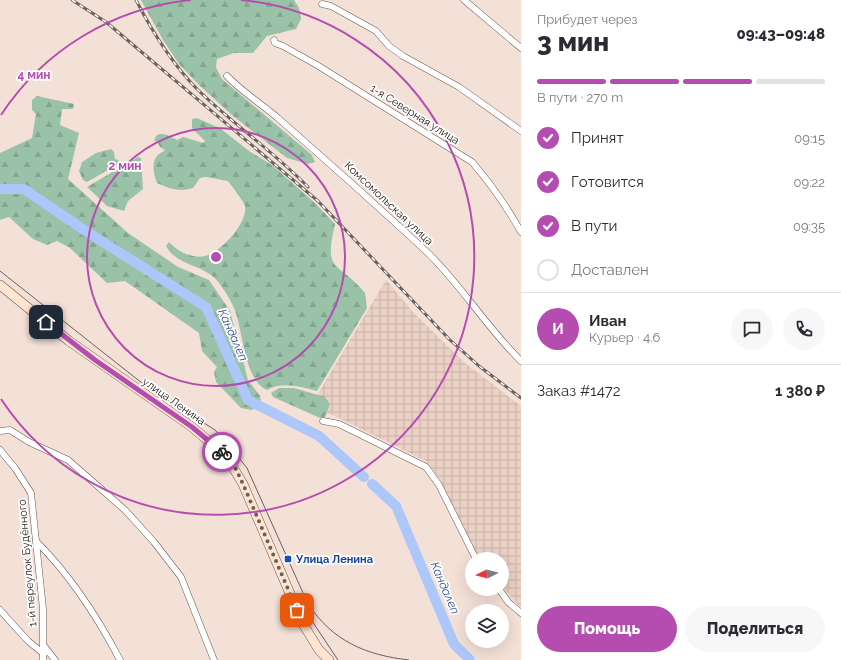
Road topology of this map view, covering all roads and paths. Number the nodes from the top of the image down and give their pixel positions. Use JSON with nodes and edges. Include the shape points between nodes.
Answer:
{"nodes":[{"id":1,"x":464,"y":0,"type":"edge"},
{"id":2,"x":322,"y":4,"type":"dead end"},
{"id":3,"x":274,"y":40,"type":"dead end"},
{"id":4,"x":521,"y":48,"type":"edge"},
{"id":5,"x":227,"y":76,"type":"dead end"},
{"id":6,"x":521,"y":131,"type":"edge"},
{"id":7,"x":521,"y":232,"type":"edge"},
{"id":8,"x":0,"y":284,"type":"edge"},
{"id":9,"x":521,"y":361,"type":"edge"},
{"id":10,"x":323,"y":421,"type":"dead end"},
{"id":11,"x":0,"y":431,"type":"edge"},
{"id":12,"x":0,"y":450,"type":"edge"},
{"id":13,"x":36,"y":540,"type":"junction"},
{"id":14,"x":472,"y":552,"type":"edge"},
{"id":15,"x":504,"y":596,"type":"edge"},
{"id":16,"x":0,"y":610,"type":"edge"},
{"id":17,"x":521,"y":613,"type":"edge"},
{"id":18,"x":44,"y":646,"type":"junction"},
{"id":19,"x":44,"y":657,"type":"edge"},
{"id":20,"x":55,"y":660,"type":"edge"},
{"id":21,"x":120,"y":660,"type":"edge"},
{"id":22,"x":214,"y":660,"type":"edge"},
{"id":23,"x":329,"y":660,"type":"edge"}],
"edges":[{"from":1,"to":4,"type":"street"},
{"from":2,"to":6,"type":"street","via":[[331,6],[376,31],[389,46],[403,56],[459,87]]},
{"from":3,"to":7,"type":"street","name":"1-я Северная улица","via":[[275,43],[317,65],[472,162],[488,180]]},
{"from":5,"to":9,"type":"street","name":"Комсомольская улица","via":[[337,169],[442,267],[475,305],[505,346]]},
{"from":8,"to":23,"type":"main road","name":"улица Ленина","via":[[69,341],[192,427],[226,456],[243,484],[303,624],[319,650]]},
{"from":10,"to":14,"type":"street","via":[[338,424],[426,467]]},
{"from":11,"to":22,"type":"street","via":[[10,430],[68,460],[125,510],[181,577]]},
{"from":12,"to":13,"type":"street","name":"1-й переулок Будённого","via":[[31,493]]},
{"from":13,"to":18,"type":"street","name":"1-й переулок Будённого"},
{"from":13,"to":21,"type":"street","via":[[68,575],[86,600]]},
{"from":15,"to":17,"type":"street"},
{"from":16,"to":19,"type":"street"},
{"from":18,"to":19,"type":"street","name":"1-й переулок Будённого"},
{"from":18,"to":20,"type":"street"}]}
